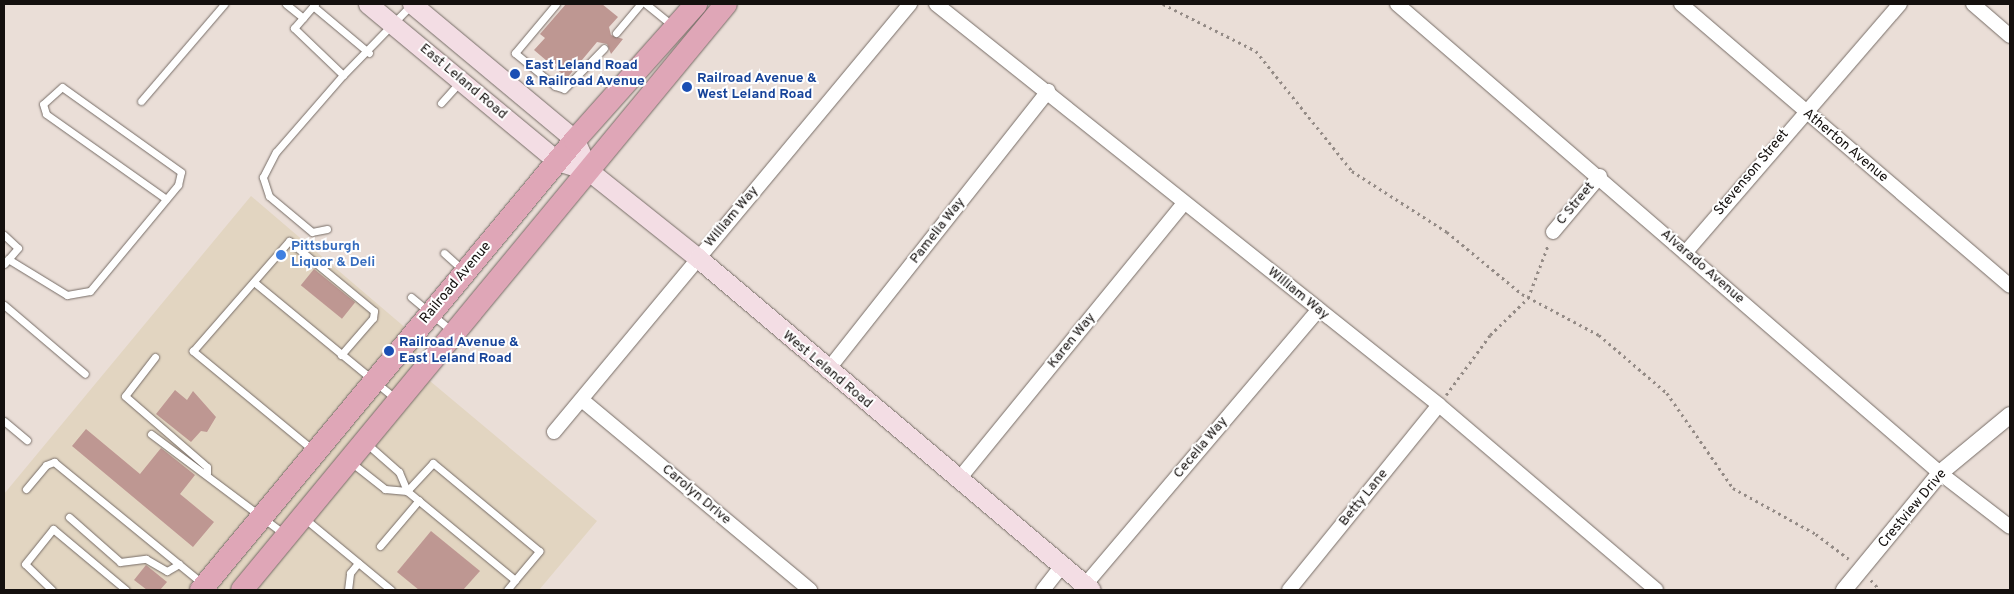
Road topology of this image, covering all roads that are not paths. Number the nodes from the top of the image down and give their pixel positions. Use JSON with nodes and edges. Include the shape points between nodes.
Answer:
{"nodes":[{"id":1,"x":224,"y":4,"type":"edge"},
{"id":2,"x":286,"y":4,"type":"edge"},
{"id":3,"x":368,"y":4,"type":"edge"},
{"id":4,"x":412,"y":4,"type":"edge"},
{"id":5,"x":556,"y":4,"type":"edge"},
{"id":6,"x":640,"y":4,"type":"edge"},
{"id":7,"x":646,"y":4,"type":"edge"},
{"id":8,"x":696,"y":4,"type":"edge"},
{"id":9,"x":726,"y":4,"type":"edge"},
{"id":10,"x":910,"y":4,"type":"edge"},
{"id":11,"x":936,"y":4,"type":"edge"},
{"id":12,"x":1397,"y":4,"type":"edge"},
{"id":13,"x":1681,"y":4,"type":"edge"},
{"id":14,"x":1900,"y":4,"type":"edge"},
{"id":15,"x":1973,"y":4,"type":"edge"},
{"id":16,"x":314,"y":5,"type":"edge"},
{"id":17,"x":303,"y":18,"type":"junction"},
{"id":18,"x":393,"y":24,"type":"junction"},
{"id":19,"x":676,"y":28,"type":"junction"},
{"id":20,"x":616,"y":33,"type":"dead end"},
{"id":21,"x":2010,"y":36,"type":"edge"},
{"id":22,"x":604,"y":48,"type":"dead end"},
{"id":23,"x":369,"y":53,"type":"junction"},
{"id":24,"x":343,"y":75,"type":"junction"},
{"id":25,"x":461,"y":81,"type":"junction"},
{"id":26,"x":1048,"y":91,"type":"junction"},
{"id":27,"x":141,"y":101,"type":"dead end"},
{"id":28,"x":441,"y":103,"type":"dead end"},
{"id":29,"x":1804,"y":111,"type":"junction"},
{"id":30,"x":575,"y":140,"type":"junction"},
{"id":31,"x":558,"y":161,"type":"junction"},
{"id":32,"x":589,"y":171,"type":"junction"},
{"id":33,"x":1600,"y":176,"type":"junction"},
{"id":34,"x":166,"y":200,"type":"junction"},
{"id":35,"x":1184,"y":203,"type":"junction"},
{"id":36,"x":328,"y":229,"type":"dead end"},
{"id":37,"x":1553,"y":232,"type":"road end"},
{"id":38,"x":4,"y":235,"type":"edge"},
{"id":39,"x":444,"y":253,"type":"dead end"},
{"id":40,"x":1685,"y":253,"type":"junction"},
{"id":41,"x":698,"y":258,"type":"junction"},
{"id":42,"x":6,"y":261,"type":"edge"},
{"id":43,"x":466,"y":272,"type":"junction"},
{"id":44,"x":254,"y":282,"type":"junction"},
{"id":45,"x":2010,"y":286,"type":"edge"},
{"id":46,"x":411,"y":297,"type":"dead end"},
{"id":47,"x":4,"y":305,"type":"edge"},
{"id":48,"x":1318,"y":310,"type":"junction"},
{"id":49,"x":431,"y":314,"type":"junction"},
{"id":50,"x":453,"y":332,"type":"junction"},
{"id":51,"x":341,"y":355,"type":"junction"},
{"id":52,"x":155,"y":356,"type":"dead end"},
{"id":53,"x":827,"y":371,"type":"junction"},
{"id":54,"x":85,"y":374,"type":"dead end"},
{"id":55,"x":375,"y":381,"type":"junction"},
{"id":56,"x":398,"y":400,"type":"junction"},
{"id":57,"x":582,"y":400,"type":"junction"},
{"id":58,"x":1439,"y":405,"type":"junction"},
{"id":59,"x":2010,"y":415,"type":"edge"},
{"id":60,"x":4,"y":421,"type":"edge"},
{"id":61,"x":554,"y":432,"type":"dead end"},
{"id":62,"x":151,"y":434,"type":"dead end"},
{"id":63,"x":27,"y":440,"type":"dead end"},
{"id":64,"x":364,"y":441,"type":"junction"},
{"id":65,"x":316,"y":452,"type":"junction"},
{"id":66,"x":348,"y":460,"type":"junction"},
{"id":67,"x":207,"y":473,"type":"junction"},
{"id":68,"x":1940,"y":474,"type":"junction"},
{"id":69,"x":958,"y":479,"type":"junction"},
{"id":70,"x":26,"y":489,"type":"dead end"},
{"id":71,"x":407,"y":490,"type":"junction"},
{"id":72,"x":419,"y":500,"type":"junction"},
{"id":73,"x":302,"y":516,"type":"junction"},
{"id":74,"x":69,"y":517,"type":"dead end"},
{"id":75,"x":262,"y":517,"type":"junction"},
{"id":76,"x":2010,"y":527,"type":"edge"},
{"id":77,"x":286,"y":536,"type":"junction"},
{"id":78,"x":380,"y":546,"type":"dead end"},
{"id":79,"x":358,"y":563,"type":"junction"},
{"id":80,"x":179,"y":564,"type":"junction"},
{"id":81,"x":1062,"y":566,"type":"junction"},
{"id":82,"x":515,"y":580,"type":"junction"},
{"id":83,"x":249,"y":587,"type":"edge"},
{"id":84,"x":203,"y":588,"type":"edge"},
{"id":85,"x":1088,"y":588,"type":"edge"},
{"id":86,"x":52,"y":590,"type":"edge"},
{"id":87,"x":126,"y":590,"type":"edge"},
{"id":88,"x":348,"y":590,"type":"edge"},
{"id":89,"x":391,"y":590,"type":"edge"},
{"id":90,"x":507,"y":590,"type":"edge"},
{"id":91,"x":810,"y":590,"type":"edge"},
{"id":92,"x":1043,"y":590,"type":"edge"},
{"id":93,"x":1289,"y":590,"type":"edge"},
{"id":94,"x":1656,"y":590,"type":"edge"},
{"id":95,"x":1844,"y":590,"type":"edge"}],
"edges":[{"from":1,"to":27,"type":"lane"},
{"from":2,"to":17,"type":"lane"},
{"from":3,"to":18,"type":"main road","name":"East Leland Road"},
{"from":4,"to":18,"type":"lane"},
{"from":4,"to":30,"type":"main road","name":"East Leland Road"},
{"from":5,"to":22,"type":"lane","via":[[515,53],[555,86],[564,89]]},
{"from":6,"to":20,"type":"lane"},
{"from":7,"to":19,"type":"lane"},
{"from":8,"to":19,"type":"highway","name":"Railroad Avenue"},
{"from":9,"to":32,"type":"highway"},
{"from":10,"to":41,"type":"street","name":"William Way"},
{"from":11,"to":26,"type":"street","name":"William Way"},
{"from":12,"to":33,"type":"street","name":"Alvarado Avenue"},
{"from":13,"to":29,"type":"street","name":"Atherton Avenue"},
{"from":14,"to":29,"type":"street","name":"Stevenson Street"},
{"from":15,"to":21,"type":"street"},
{"from":16,"to":17,"type":"lane"},
{"from":16,"to":23,"type":"lane"},
{"from":17,"to":24,"type":"lane","via":[[294,28]]},
{"from":18,"to":23,"type":"lane"},
{"from":18,"to":25,"type":"main road","name":"East Leland Road"},
{"from":19,"to":30,"type":"highway","name":"Railroad Avenue"},
{"from":23,"to":24,"type":"lane"},
{"from":24,"to":36,"type":"lane","via":[[276,152],[263,177],[269,196],[312,232]]},
{"from":25,"to":28,"type":"lane"},
{"from":25,"to":31,"type":"main road","name":"East Leland Road"},
{"from":26,"to":35,"type":"street","name":"William Way"},
{"from":26,"to":53,"type":"street","name":"Pamelia Way"},
{"from":29,"to":40,"type":"street","name":"Stevenson Street"},
{"from":29,"to":45,"type":"street","name":"Atherton Avenue"},
{"from":30,"to":31,"type":"highway","name":"Railroad Avenue"},
{"from":30,"to":32,"type":"main road","name":"East Leland Road"},
{"from":31,"to":32,"type":"main road","name":"West Leland Road"},
{"from":31,"to":43,"type":"highway","name":"Railroad Avenue"},
{"from":32,"to":41,"type":"main road","name":"West Leland Road"},
{"from":32,"to":50,"type":"highway"},
{"from":33,"to":37,"type":"street","name":"C Street"},
{"from":33,"to":40,"type":"street","name":"Alvarado Avenue"},
{"from":34,"to":34,"type":"lane","via":[[178,185],[181,172],[62,88],[52,91],[43,104],[46,114]]},
{"from":34,"to":42,"type":"lane","via":[[90,291],[67,295]]},
{"from":35,"to":48,"type":"street","name":"William Way"},
{"from":35,"to":69,"type":"street","name":"Karen Way"},
{"from":38,"to":42,"type":"lane","via":[[18,248]]},
{"from":39,"to":43,"type":"lane"},
{"from":40,"to":68,"type":"street","name":"Alvarado Avenue"},
{"from":41,"to":53,"type":"main road","name":"West Leland Road"},
{"from":41,"to":57,"type":"street","name":"William Way"},
{"from":43,"to":49,"type":"highway","name":"Railroad Avenue"},
{"from":44,"to":51,"type":"lane"},
{"from":44,"to":51,"type":"lane","via":[[289,241],[374,311],[373,318]]},
{"from":44,"to":65,"type":"lane","via":[[193,351]]},
{"from":46,"to":49,"type":"lane"},
{"from":47,"to":54,"type":"lane"},
{"from":48,"to":58,"type":"street","name":"William Way"},
{"from":48,"to":85,"type":"street","name":"Cecelia Way"},
{"from":49,"to":50,"type":"lane"},
{"from":49,"to":55,"type":"highway","name":"Railroad Avenue"},
{"from":50,"to":56,"type":"highway"},
{"from":51,"to":55,"type":"lane"},
{"from":52,"to":67,"type":"lane","via":[[125,396],[207,467]]},
{"from":53,"to":69,"type":"main road","name":"West Leland Road"},
{"from":55,"to":56,"type":"lane"},
{"from":55,"to":65,"type":"highway","name":"Railroad Avenue"},
{"from":56,"to":64,"type":"highway"},
{"from":57,"to":61,"type":"street","name":"William Way"},
{"from":57,"to":91,"type":"street","name":"Carolyn Drive"},
{"from":58,"to":93,"type":"street","name":"Betty Lane"},
{"from":58,"to":94,"type":"street","name":"William Way"},
{"from":59,"to":68,"type":"street","name":"Crestview Drive"},
{"from":60,"to":63,"type":"lane"},
{"from":62,"to":67,"type":"lane","via":[[200,474]]},
{"from":64,"to":66,"type":"highway"},
{"from":64,"to":71,"type":"lane","via":[[400,472]]},
{"from":65,"to":75,"type":"highway","name":"Railroad Avenue"},
{"from":66,"to":71,"type":"lane","via":[[385,489]]},
{"from":66,"to":73,"type":"highway"},
{"from":67,"to":75,"type":"lane"},
{"from":68,"to":76,"type":"street","name":"Alvarado Avenue"},
{"from":68,"to":95,"type":"street","name":"Crestview Drive"},
{"from":69,"to":81,"type":"main road","name":"West Leland Road"},
{"from":70,"to":80,"type":"lane","via":[[46,465],[54,462]]},
{"from":71,"to":72,"type":"lane"},
{"from":71,"to":82,"type":"lane","via":[[433,463],[539,551]]},
{"from":72,"to":78,"type":"lane"},
{"from":72,"to":82,"type":"lane"},
{"from":73,"to":77,"type":"highway"},
{"from":73,"to":79,"type":"lane"},
{"from":74,"to":80,"type":"lane","via":[[120,562],[146,560],[166,571]]},
{"from":75,"to":77,"type":"lane"},
{"from":75,"to":84,"type":"highway","name":"Railroad Avenue"},
{"from":77,"to":83,"type":"highway"},
{"from":79,"to":88,"type":"lane","via":[[350,573]]},
{"from":79,"to":89,"type":"lane"},
{"from":80,"to":84,"type":"lane"},
{"from":81,"to":85,"type":"main road","name":"West Leland Road"},
{"from":81,"to":92,"type":"street"},
{"from":82,"to":90,"type":"lane"},
{"from":86,"to":87,"type":"lane","via":[[25,564],[53,529]]}]}
